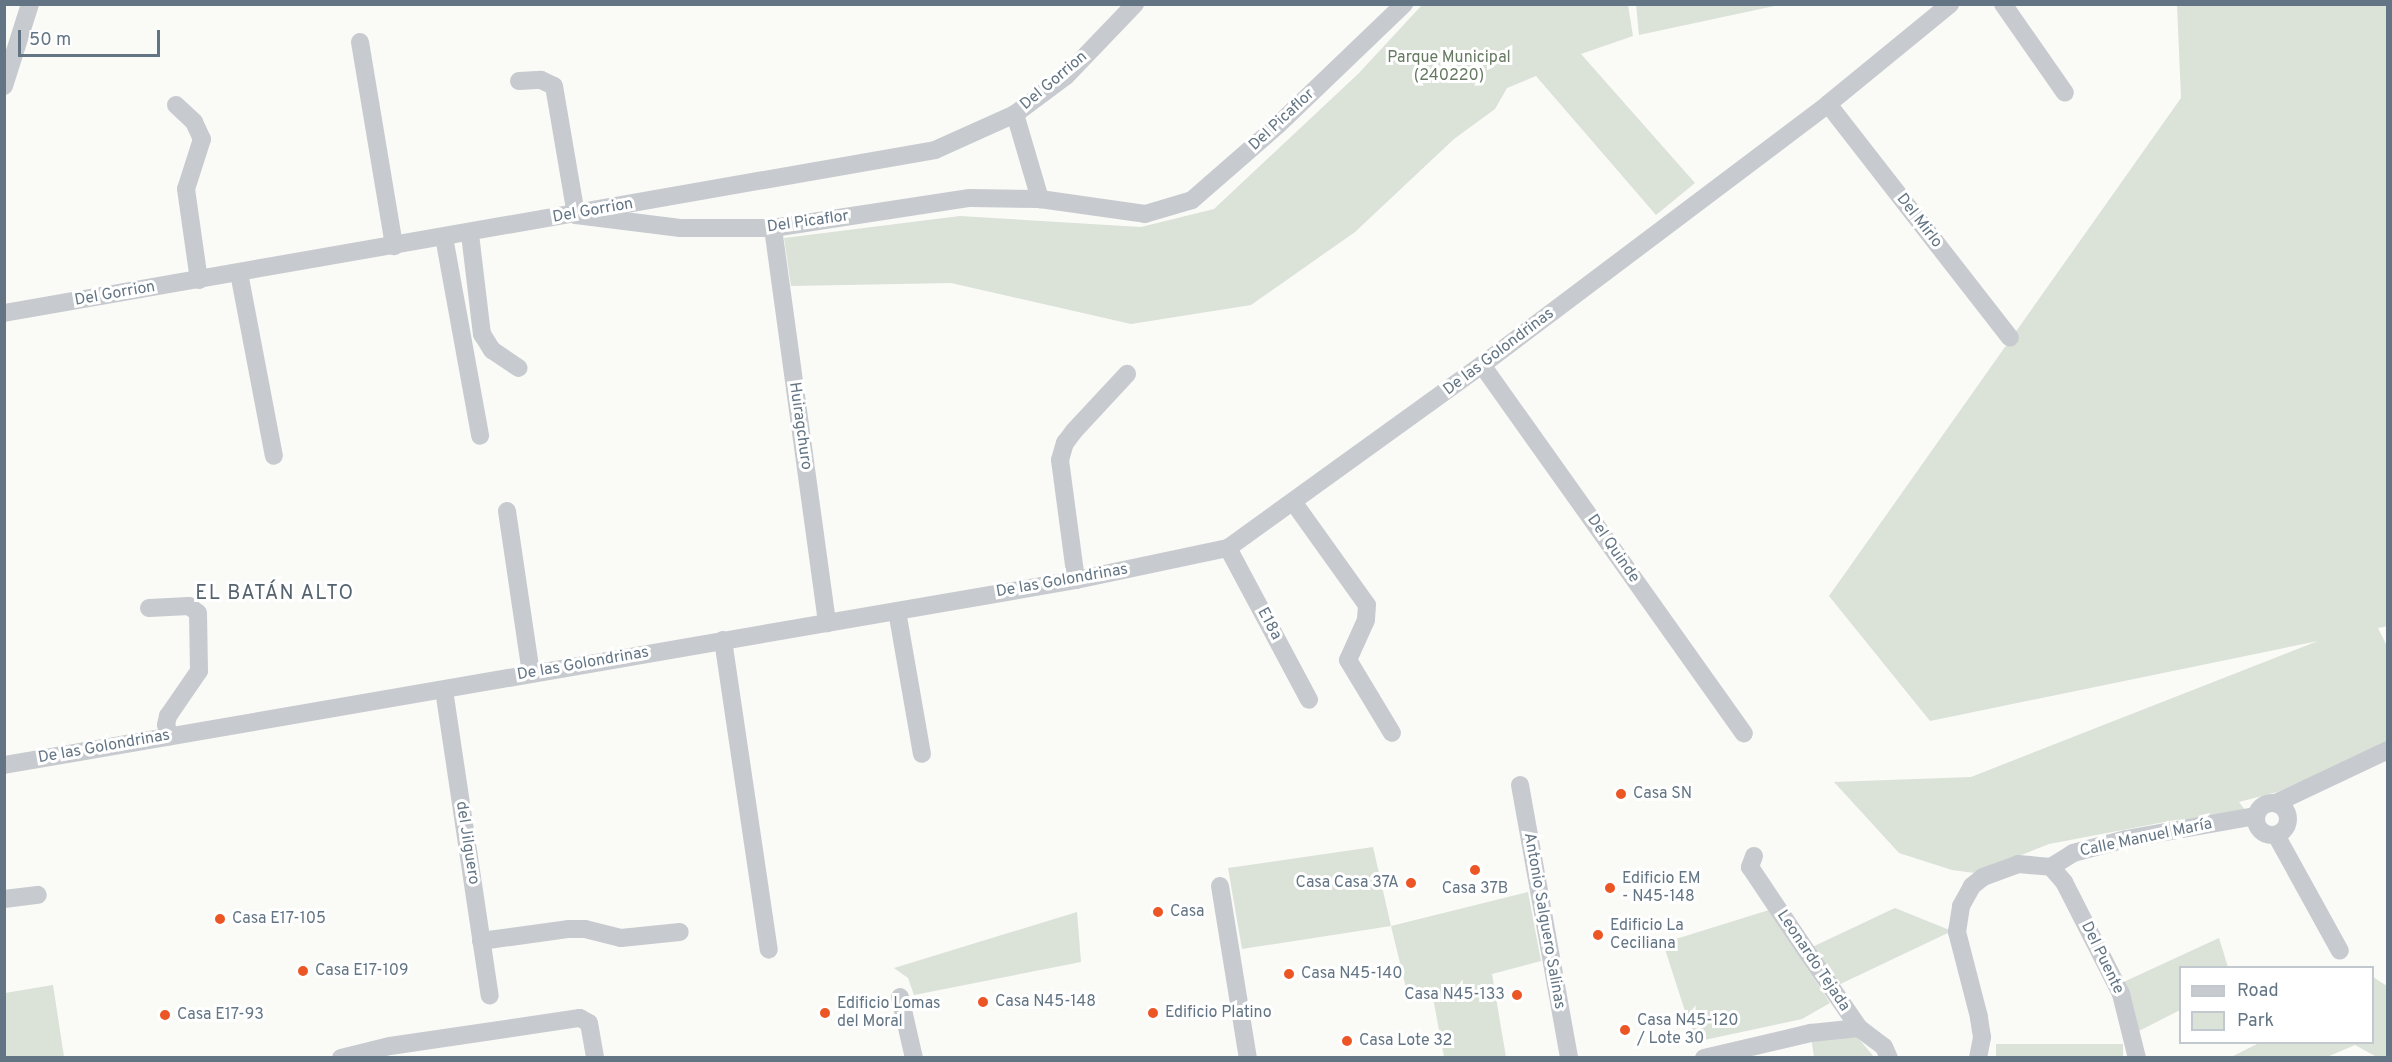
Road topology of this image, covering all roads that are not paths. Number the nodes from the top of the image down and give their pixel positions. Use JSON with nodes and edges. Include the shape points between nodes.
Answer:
{"nodes":[{"id":1,"x":30,"y":4,"type":"edge"},
{"id":2,"x":1135,"y":4,"type":"edge"},
{"id":3,"x":1404,"y":4,"type":"edge"},
{"id":4,"x":1950,"y":4,"type":"edge"},
{"id":5,"x":2003,"y":4,"type":"edge"},
{"id":6,"x":360,"y":42,"type":"dead end"},
{"id":7,"x":519,"y":81,"type":"dead end"},
{"id":8,"x":4,"y":86,"type":"edge"},
{"id":9,"x":2065,"y":93,"type":"dead end"},
{"id":10,"x":1828,"y":104,"type":"junction"},
{"id":11,"x":176,"y":105,"type":"dead end"},
{"id":12,"x":1015,"y":114,"type":"junction"},
{"id":13,"x":1040,"y":199,"type":"junction"},
{"id":14,"x":576,"y":214,"type":"junction"},
{"id":15,"x":773,"y":228,"type":"junction"},
{"id":16,"x":470,"y":234,"type":"junction"},
{"id":17,"x":444,"y":237,"type":"junction"},
{"id":18,"x":394,"y":246,"type":"junction"},
{"id":19,"x":239,"y":273,"type":"junction"},
{"id":20,"x":199,"y":280,"type":"junction"},
{"id":21,"x":4,"y":314,"type":"edge"},
{"id":22,"x":2010,"y":338,"type":"dead end"},
{"id":23,"x":1482,"y":365,"type":"junction"},
{"id":24,"x":519,"y":368,"type":"dead end"},
{"id":25,"x":1127,"y":374,"type":"dead end"},
{"id":26,"x":480,"y":435,"type":"dead end"},
{"id":27,"x":274,"y":456,"type":"dead end"},
{"id":28,"x":1294,"y":503,"type":"junction"},
{"id":29,"x":507,"y":511,"type":"dead end"},
{"id":30,"x":1228,"y":548,"type":"junction"},
{"id":31,"x":1076,"y":580,"type":"junction"},
{"id":32,"x":149,"y":608,"type":"dead end"},
{"id":33,"x":897,"y":611,"type":"junction"},
{"id":34,"x":827,"y":623,"type":"junction"},
{"id":35,"x":723,"y":640,"type":"junction"},
{"id":36,"x":531,"y":673,"type":"junction"},
{"id":37,"x":444,"y":690,"type":"junction"},
{"id":38,"x":1309,"y":700,"type":"dead end"},
{"id":39,"x":1392,"y":733,"type":"dead end"},
{"id":40,"x":1744,"y":733,"type":"dead end"},
{"id":41,"x":170,"y":736,"type":"junction"},
{"id":42,"x":2388,"y":750,"type":"edge"},
{"id":43,"x":922,"y":754,"type":"dead end"},
{"id":44,"x":4,"y":765,"type":"edge"},
{"id":45,"x":1520,"y":784,"type":"dead end"},
{"id":46,"x":2276,"y":803,"type":"junction"},
{"id":47,"x":2255,"y":816,"type":"junction"},
{"id":48,"x":2276,"y":835,"type":"junction"},
{"id":49,"x":1754,"y":856,"type":"dead end"},
{"id":50,"x":2051,"y":867,"type":"junction"},
{"id":51,"x":1220,"y":886,"type":"dead end"},
{"id":52,"x":38,"y":895,"type":"dead end"},
{"id":53,"x":4,"y":899,"type":"edge"},
{"id":54,"x":680,"y":932,"type":"dead end"},
{"id":55,"x":482,"y":941,"type":"junction"},
{"id":56,"x":769,"y":950,"type":"dead end"},
{"id":57,"x":2340,"y":951,"type":"dead end"},
{"id":58,"x":490,"y":996,"type":"dead end"},
{"id":59,"x":900,"y":997,"type":"dead end"},
{"id":60,"x":1859,"y":1028,"type":"junction"},
{"id":61,"x":341,"y":1058,"type":"edge"},
{"id":62,"x":595,"y":1058,"type":"edge"},
{"id":63,"x":914,"y":1058,"type":"edge"},
{"id":64,"x":1248,"y":1058,"type":"edge"},
{"id":65,"x":1569,"y":1058,"type":"edge"},
{"id":66,"x":1704,"y":1058,"type":"edge"},
{"id":67,"x":1889,"y":1058,"type":"edge"},
{"id":68,"x":1978,"y":1058,"type":"edge"},
{"id":69,"x":2137,"y":1058,"type":"edge"}],
"edges":[{"from":1,"to":8,"type":"street"},
{"from":2,"to":12,"type":"street","name":"Del Gorrion","via":[[1066,76]]},
{"from":3,"to":13,"type":"street","name":"Del Picaflor","via":[[1192,200],[1145,214]]},
{"from":4,"to":10,"type":"street","name":"De las Golondrinas"},
{"from":5,"to":9,"type":"street"},
{"from":6,"to":18,"type":"street"},
{"from":7,"to":14,"type":"street","via":[[541,80],[554,86]]},
{"from":10,"to":22,"type":"street","name":"Del Mirlo"},
{"from":10,"to":23,"type":"street","name":"De las Golondrinas"},
{"from":11,"to":20,"type":"street","via":[[194,122],[202,139],[186,189]]},
{"from":12,"to":13,"type":"street"},
{"from":12,"to":14,"type":"street","name":"Del Gorrion","via":[[935,150]]},
{"from":13,"to":15,"type":"street","name":"Del Picaflor","via":[[941,201]]},
{"from":14,"to":15,"type":"street","name":"Del Picaflor","via":[[680,228]]},
{"from":14,"to":16,"type":"street","name":"Del Gorrion"},
{"from":15,"to":34,"type":"street","name":"Huiragchuro"},
{"from":16,"to":17,"type":"street","name":"Del Gorrion"},
{"from":16,"to":24,"type":"street","via":[[482,334],[492,350]]},
{"from":17,"to":18,"type":"street","name":"Del Gorrion"},
{"from":17,"to":26,"type":"street"},
{"from":18,"to":19,"type":"street","name":"Del Gorrion"},
{"from":19,"to":20,"type":"street","name":"Del Gorrion"},
{"from":19,"to":27,"type":"street"},
{"from":20,"to":21,"type":"street","name":"Del Gorrion"},
{"from":23,"to":28,"type":"street","name":"De las Golondrinas"},
{"from":23,"to":40,"type":"street","name":"Del Quinde"},
{"from":25,"to":31,"type":"street","via":[[1074,431],[1060,460]]},
{"from":28,"to":30,"type":"street","name":"De las Golondrinas"},
{"from":28,"to":39,"type":"street","via":[[1367,604],[1366,620],[1348,660]]},
{"from":29,"to":36,"type":"street"},
{"from":30,"to":31,"type":"street","name":"De las Golondrinas"},
{"from":30,"to":38,"type":"street","name":"E18a"},
{"from":31,"to":33,"type":"street","name":"De las Golondrinas"},
{"from":32,"to":41,"type":"street","via":[[189,606],[198,613],[199,671],[168,716]]},
{"from":33,"to":34,"type":"street","name":"De las Golondrinas"},
{"from":33,"to":43,"type":"street"},
{"from":34,"to":35,"type":"street","name":"De las Golondrinas"},
{"from":35,"to":36,"type":"street","name":"De las Golondrinas"},
{"from":35,"to":56,"type":"street"},
{"from":36,"to":37,"type":"street","name":"De las Golondrinas"},
{"from":37,"to":41,"type":"street","name":"De las Golondrinas"},
{"from":37,"to":55,"type":"street","name":"del Jilguero"},
{"from":41,"to":44,"type":"street","name":"De las Golondrinas"},
{"from":42,"to":46,"type":"street"},
{"from":45,"to":65,"type":"street","name":"Antonio Salguero Salinas"},
{"from":46,"to":47,"type":"street","via":[[2263,805]]},
{"from":46,"to":48,"type":"street","via":[[2287,812],[2288,819],[2283,832]]},
{"from":47,"to":48,"type":"street","via":[[2261,831]]},
{"from":47,"to":50,"type":"street","name":"Calle Manuel María","via":[[2126,839],[2073,853]]},
{"from":48,"to":57,"type":"street"},
{"from":49,"to":60,"type":"street","name":"Leonardo Tejada","via":[[1750,867]]},
{"from":50,"to":68,"type":"street","via":[[2018,864],[1983,877],[1971,886],[1961,906],[1957,932],[1979,1017],[1982,1037]]},
{"from":50,"to":69,"type":"street","name":"Del Puente","via":[[2064,882],[2121,994]]},
{"from":51,"to":64,"type":"street"},
{"from":52,"to":53,"type":"street"},
{"from":54,"to":55,"type":"street","via":[[621,938],[569,929]]},
{"from":55,"to":58,"type":"street","name":"del Jilguero"},
{"from":59,"to":63,"type":"street"},
{"from":60,"to":66,"type":"street","via":[[1811,1033]]},
{"from":60,"to":67,"type":"street","name":"Leonardo Tejada","via":[[1878,1041]]},
{"from":61,"to":62,"type":"street","via":[[390,1046],[586,1019]]}]}
